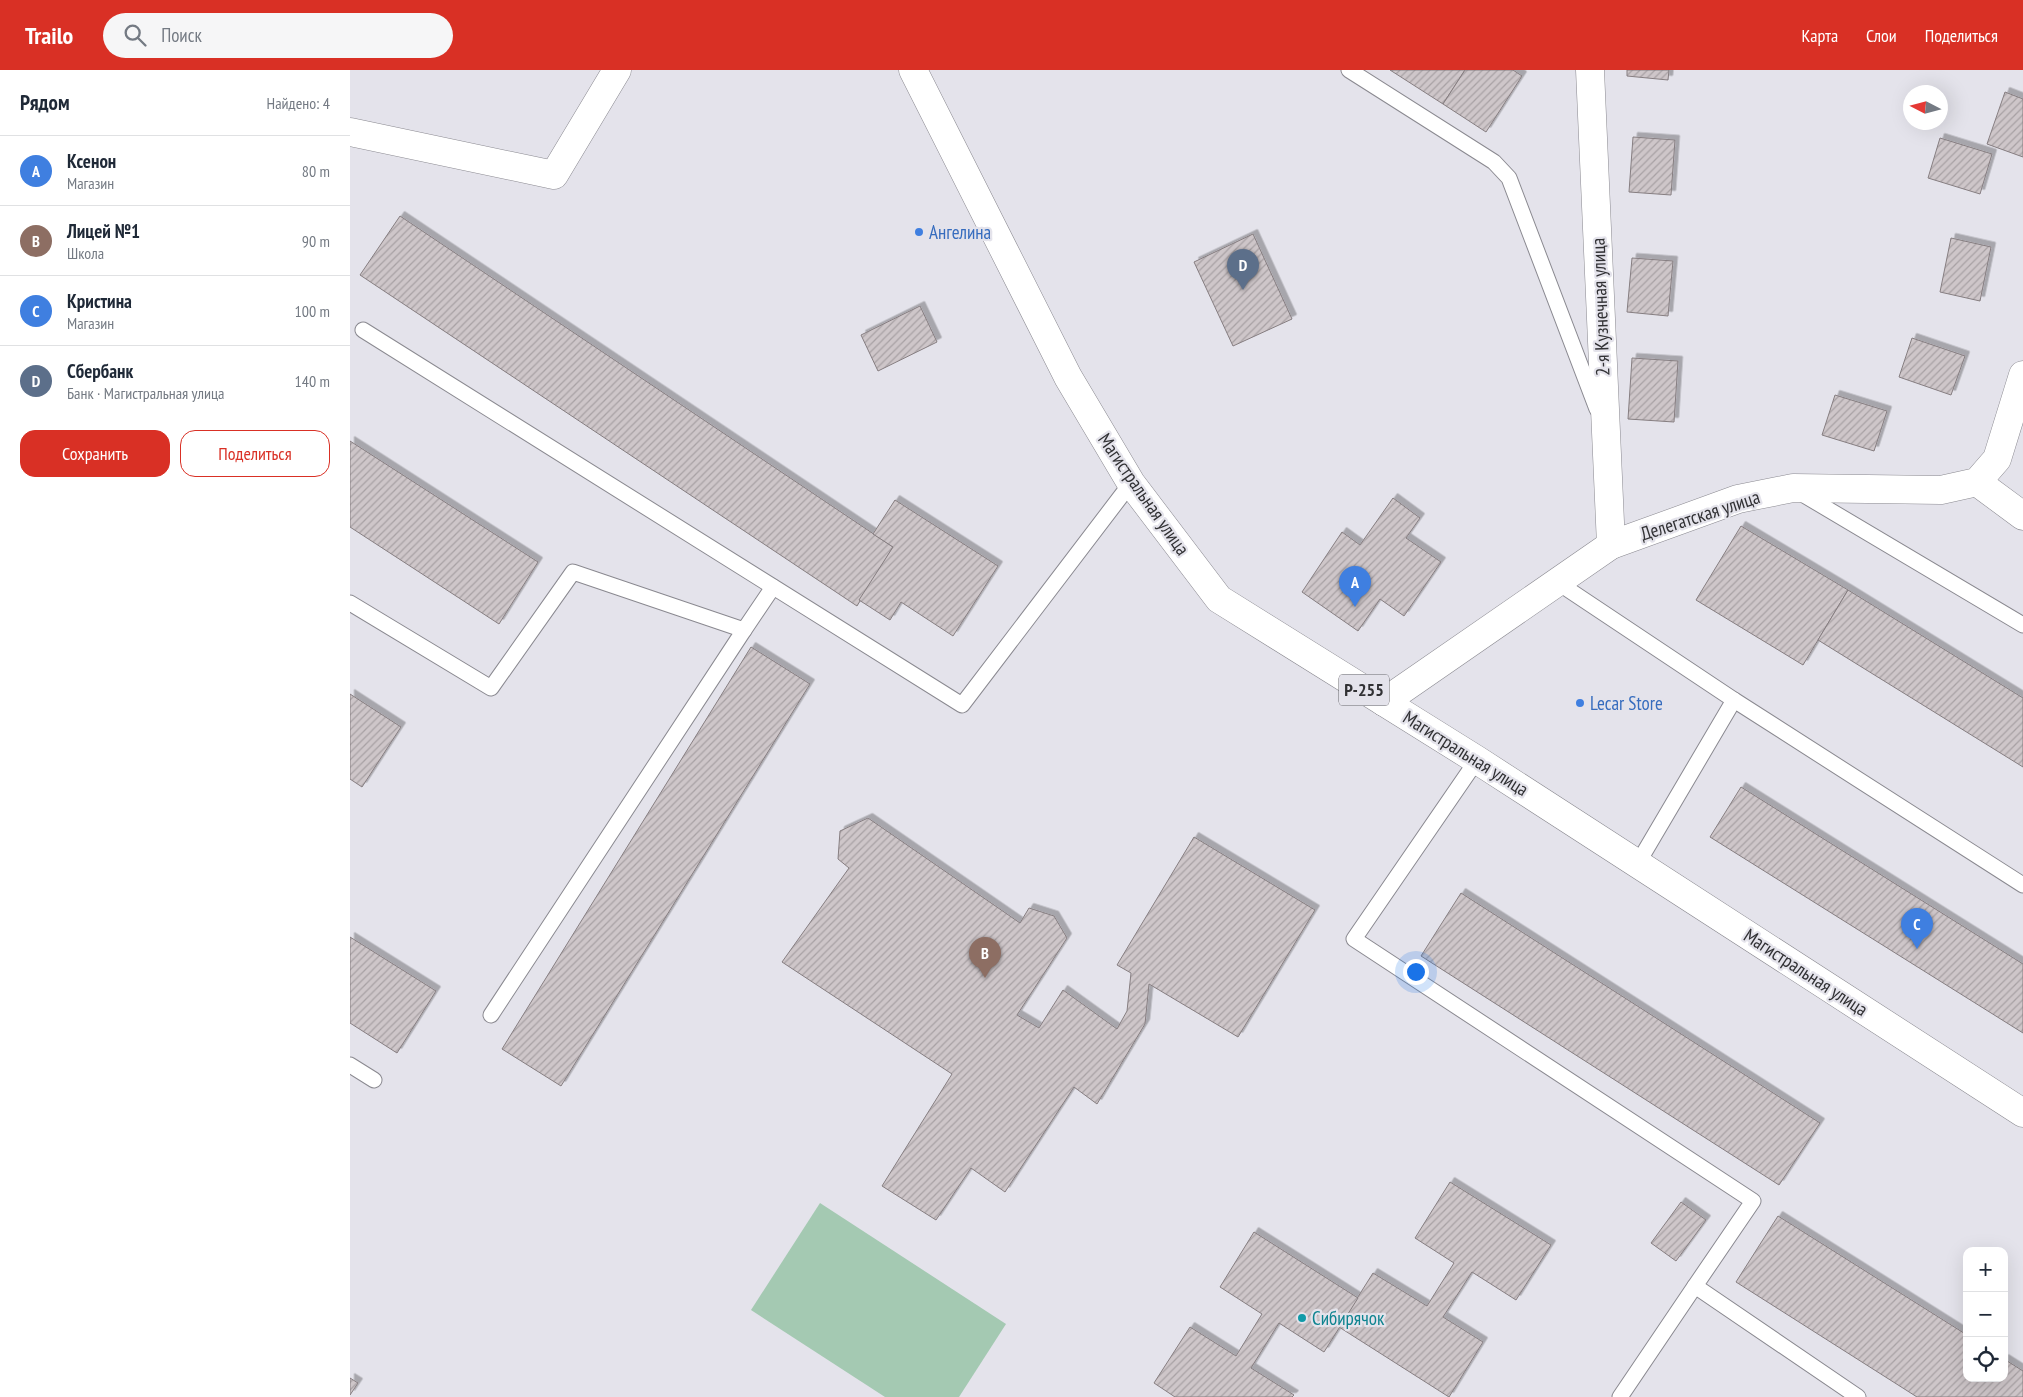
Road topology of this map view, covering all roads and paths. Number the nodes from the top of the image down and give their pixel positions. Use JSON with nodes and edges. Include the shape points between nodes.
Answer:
{"nodes":[{"id":1,"x":617,"y":70,"type":"edge"},
{"id":2,"x":913,"y":70,"type":"edge"},
{"id":3,"x":1350,"y":70,"type":"edge"},
{"id":4,"x":1590,"y":70,"type":"edge"},
{"id":5,"x":350,"y":132,"type":"edge"},
{"id":6,"x":363,"y":330,"type":"dead end"},
{"id":7,"x":2023,"y":375,"type":"edge"},
{"id":8,"x":1606,"y":431,"type":"junction"},
{"id":9,"x":1977,"y":482,"type":"junction"},
{"id":10,"x":1131,"y":483,"type":"junction"},
{"id":11,"x":1793,"y":488,"type":"junction"},
{"id":12,"x":2023,"y":516,"type":"edge"},
{"id":13,"x":1611,"y":545,"type":"junction"},
{"id":14,"x":1557,"y":582,"type":"junction"},
{"id":15,"x":773,"y":587,"type":"junction"},
{"id":16,"x":350,"y":603,"type":"edge"},
{"id":17,"x":2023,"y":625,"type":"edge"},
{"id":18,"x":744,"y":630,"type":"junction"},
{"id":19,"x":1734,"y":700,"type":"junction"},
{"id":20,"x":1384,"y":702,"type":"junction"},
{"id":21,"x":1478,"y":760,"type":"junction"},
{"id":22,"x":1638,"y":863,"type":"junction"},
{"id":23,"x":2023,"y":885,"type":"edge"},
{"id":24,"x":491,"y":1015,"type":"dead end"},
{"id":25,"x":350,"y":1065,"type":"edge"},
{"id":26,"x":374,"y":1080,"type":"dead end"},
{"id":27,"x":2023,"y":1113,"type":"edge"},
{"id":28,"x":1695,"y":1286,"type":"junction"},
{"id":29,"x":1620,"y":1397,"type":"edge"},
{"id":30,"x":1858,"y":1397,"type":"edge"}],
"edges":[{"from":1,"to":5,"type":"street","via":[[554,174]]},
{"from":2,"to":10,"type":"street","name":"Магистральная улица","number":"Р-255","via":[[1068,377]]},
{"from":3,"to":8,"type":"lane","via":[[1494,162],[1509,178]]},
{"from":4,"to":8,"type":"street","name":"2-я Кузнечная улица"},
{"from":6,"to":15,"type":"lane"},
{"from":7,"to":9,"type":"street","via":[[1997,459]]},
{"from":8,"to":13,"type":"street","name":"2-я Кузнечная улица"},
{"from":9,"to":11,"type":"street","name":"Делегатская улица","via":[[1940,490]]},
{"from":9,"to":12,"type":"street"},
{"from":10,"to":15,"type":"lane","via":[[962,706]]},
{"from":10,"to":20,"type":"street","name":"Магистральная улица","number":"Р-255","via":[[1219,599]]},
{"from":11,"to":13,"type":"street","name":"Делегатская улица","via":[[1738,499]]},
{"from":11,"to":17,"type":"lane"},
{"from":13,"to":14,"type":"street","name":"Делегатская улица"},
{"from":14,"to":19,"type":"lane"},
{"from":14,"to":20,"type":"street","name":"Делегатская улица"},
{"from":15,"to":18,"type":"lane"},
{"from":16,"to":18,"type":"lane","via":[[491,688],[573,572]]},
{"from":18,"to":24,"type":"lane"},
{"from":19,"to":22,"type":"lane"},
{"from":19,"to":23,"type":"lane"},
{"from":20,"to":21,"type":"street","name":"Магистральная улица","number":"Р-255"},
{"from":21,"to":22,"type":"street","name":"Магистральная улица","number":"Р-255"},
{"from":21,"to":28,"type":"lane","via":[[1354,939],[1753,1200]]},
{"from":22,"to":27,"type":"street","name":"Магистральная улица","number":"Р-255"},
{"from":25,"to":26,"type":"lane"},
{"from":28,"to":29,"type":"lane"},
{"from":28,"to":30,"type":"lane"}]}
